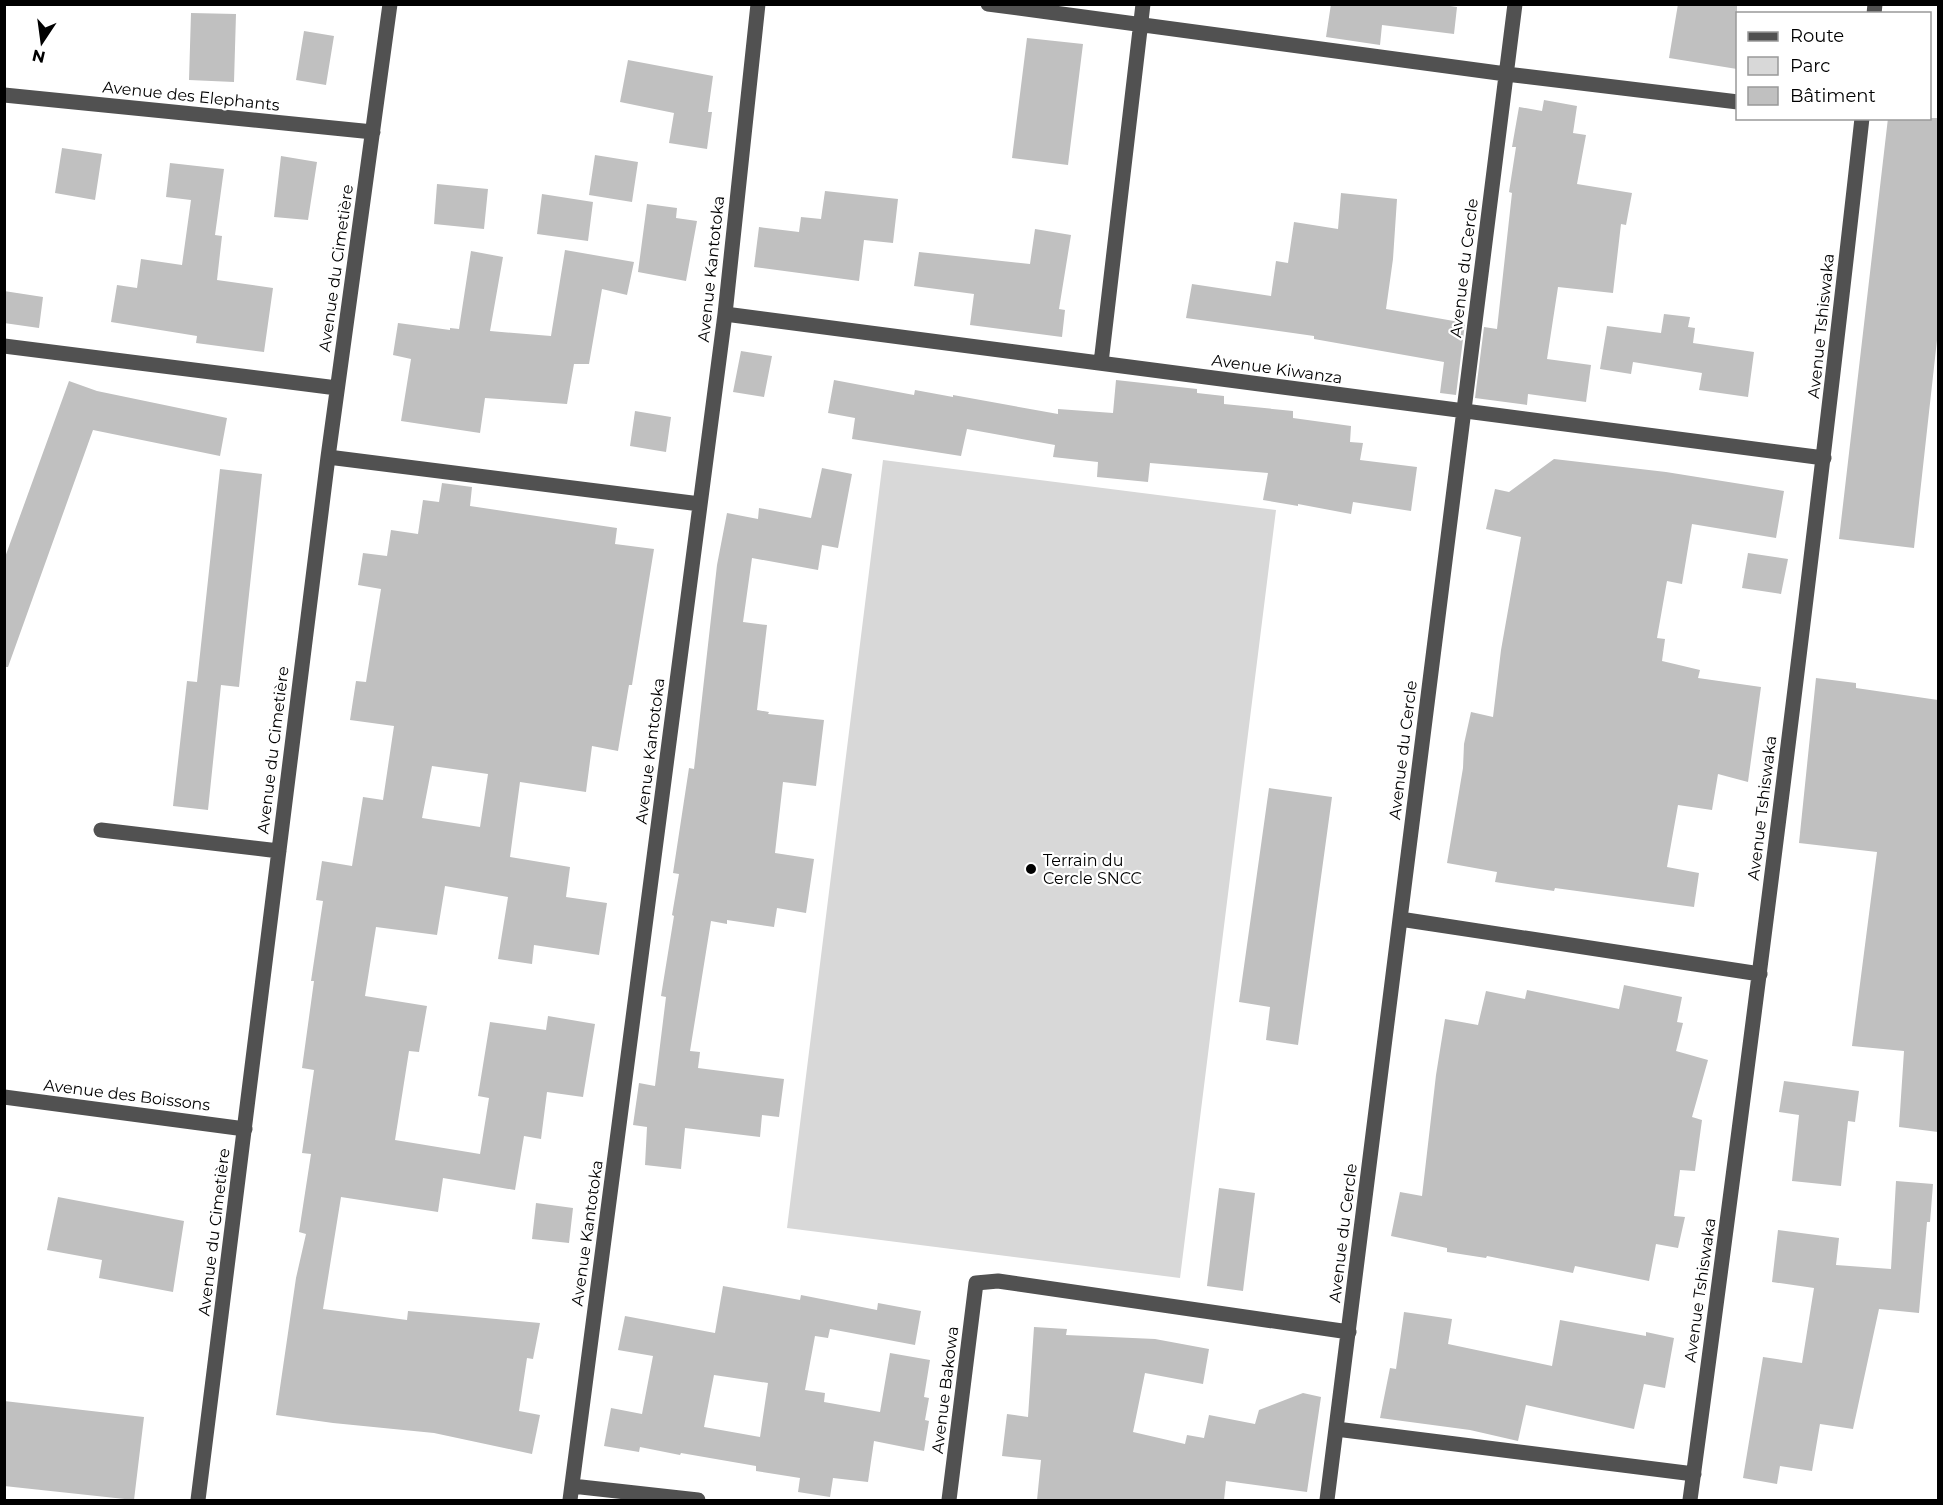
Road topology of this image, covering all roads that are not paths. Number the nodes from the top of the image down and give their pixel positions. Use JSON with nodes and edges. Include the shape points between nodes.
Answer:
{"nodes":[{"id":1,"x":390,"y":4,"type":"edge"},
{"id":2,"x":758,"y":4,"type":"edge"},
{"id":3,"x":988,"y":4,"type":"edge"},
{"id":4,"x":1143,"y":4,"type":"edge"},
{"id":5,"x":1515,"y":4,"type":"edge"},
{"id":6,"x":1140,"y":26,"type":"junction"},
{"id":7,"x":1506,"y":74,"type":"junction"},
{"id":8,"x":4,"y":95,"type":"edge"},
{"id":9,"x":1736,"y":102,"type":"edge"},
{"id":10,"x":1862,"y":120,"type":"edge"},
{"id":11,"x":373,"y":132,"type":"junction"},
{"id":12,"x":725,"y":314,"type":"junction"},
{"id":13,"x":4,"y":346,"type":"edge"},
{"id":14,"x":1101,"y":363,"type":"junction"},
{"id":15,"x":337,"y":388,"type":"junction"},
{"id":16,"x":1464,"y":411,"type":"junction"},
{"id":17,"x":328,"y":457,"type":"junction"},
{"id":18,"x":1824,"y":458,"type":"junction"},
{"id":19,"x":700,"y":504,"type":"junction"},
{"id":20,"x":101,"y":830,"type":"dead end"},
{"id":21,"x":279,"y":851,"type":"junction"},
{"id":22,"x":1400,"y":919,"type":"junction"},
{"id":23,"x":1760,"y":974,"type":"junction"},
{"id":24,"x":4,"y":1097,"type":"edge"},
{"id":25,"x":245,"y":1129,"type":"junction"},
{"id":26,"x":1348,"y":1332,"type":"junction"},
{"id":27,"x":1336,"y":1429,"type":"junction"},
{"id":28,"x":1694,"y":1474,"type":"junction"},
{"id":29,"x":571,"y":1493,"type":"edge"},
{"id":30,"x":198,"y":1500,"type":"edge"},
{"id":31,"x":698,"y":1500,"type":"edge"},
{"id":32,"x":949,"y":1500,"type":"edge"},
{"id":33,"x":1328,"y":1500,"type":"edge"},
{"id":34,"x":1690,"y":1500,"type":"edge"}],
"edges":[{"from":1,"to":11,"type":"street","name":"Avenue du Cimetière"},
{"from":2,"to":12,"type":"street","name":"Avenue Kantotoka"},
{"from":3,"to":6,"type":"street"},
{"from":4,"to":6,"type":"street"},
{"from":5,"to":7,"type":"street","name":"Avenue du Cercle"},
{"from":6,"to":7,"type":"street"},
{"from":6,"to":14,"type":"street"},
{"from":7,"to":9,"type":"street"},
{"from":7,"to":16,"type":"street","name":"Avenue du Cercle"},
{"from":8,"to":11,"type":"street","name":"Avenue des Elephants"},
{"from":10,"to":18,"type":"street","name":"Avenue Tshiswaka"},
{"from":11,"to":15,"type":"street","name":"Avenue du Cimetière"},
{"from":12,"to":14,"type":"street","name":"Avenue Kiwanza"},
{"from":12,"to":19,"type":"street","name":"Avenue Kantotoka"},
{"from":13,"to":15,"type":"street"},
{"from":14,"to":16,"type":"street","name":"Avenue Kiwanza"},
{"from":15,"to":17,"type":"street","name":"Avenue du Cimetière"},
{"from":16,"to":18,"type":"street","name":"Avenue Kiwanza"},
{"from":16,"to":22,"type":"street","name":"Avenue du Cercle"},
{"from":17,"to":19,"type":"street"},
{"from":17,"to":21,"type":"street","name":"Avenue du Cimetière"},
{"from":18,"to":23,"type":"street","name":"Avenue Tshiswaka"},
{"from":19,"to":29,"type":"street","name":"Avenue Kantotoka"},
{"from":20,"to":21,"type":"street"},
{"from":21,"to":25,"type":"street","name":"Avenue du Cimetière"},
{"from":22,"to":23,"type":"street"},
{"from":22,"to":26,"type":"street","name":"Avenue du Cercle"},
{"from":23,"to":28,"type":"street","name":"Avenue Tshiswaka"},
{"from":24,"to":25,"type":"street","name":"Avenue des Boissons"},
{"from":25,"to":30,"type":"street","name":"Avenue du Cimetière"},
{"from":26,"to":27,"type":"street","name":"Avenue du Cercle"},
{"from":26,"to":32,"type":"street","name":"Avenue Bakowa","via":[[998,1281],[976,1283]]},
{"from":27,"to":28,"type":"street"},
{"from":27,"to":33,"type":"street","name":"Avenue du Cercle"},
{"from":28,"to":34,"type":"street","name":"Avenue Tshiswaka"},
{"from":29,"to":31,"type":"street"}]}
